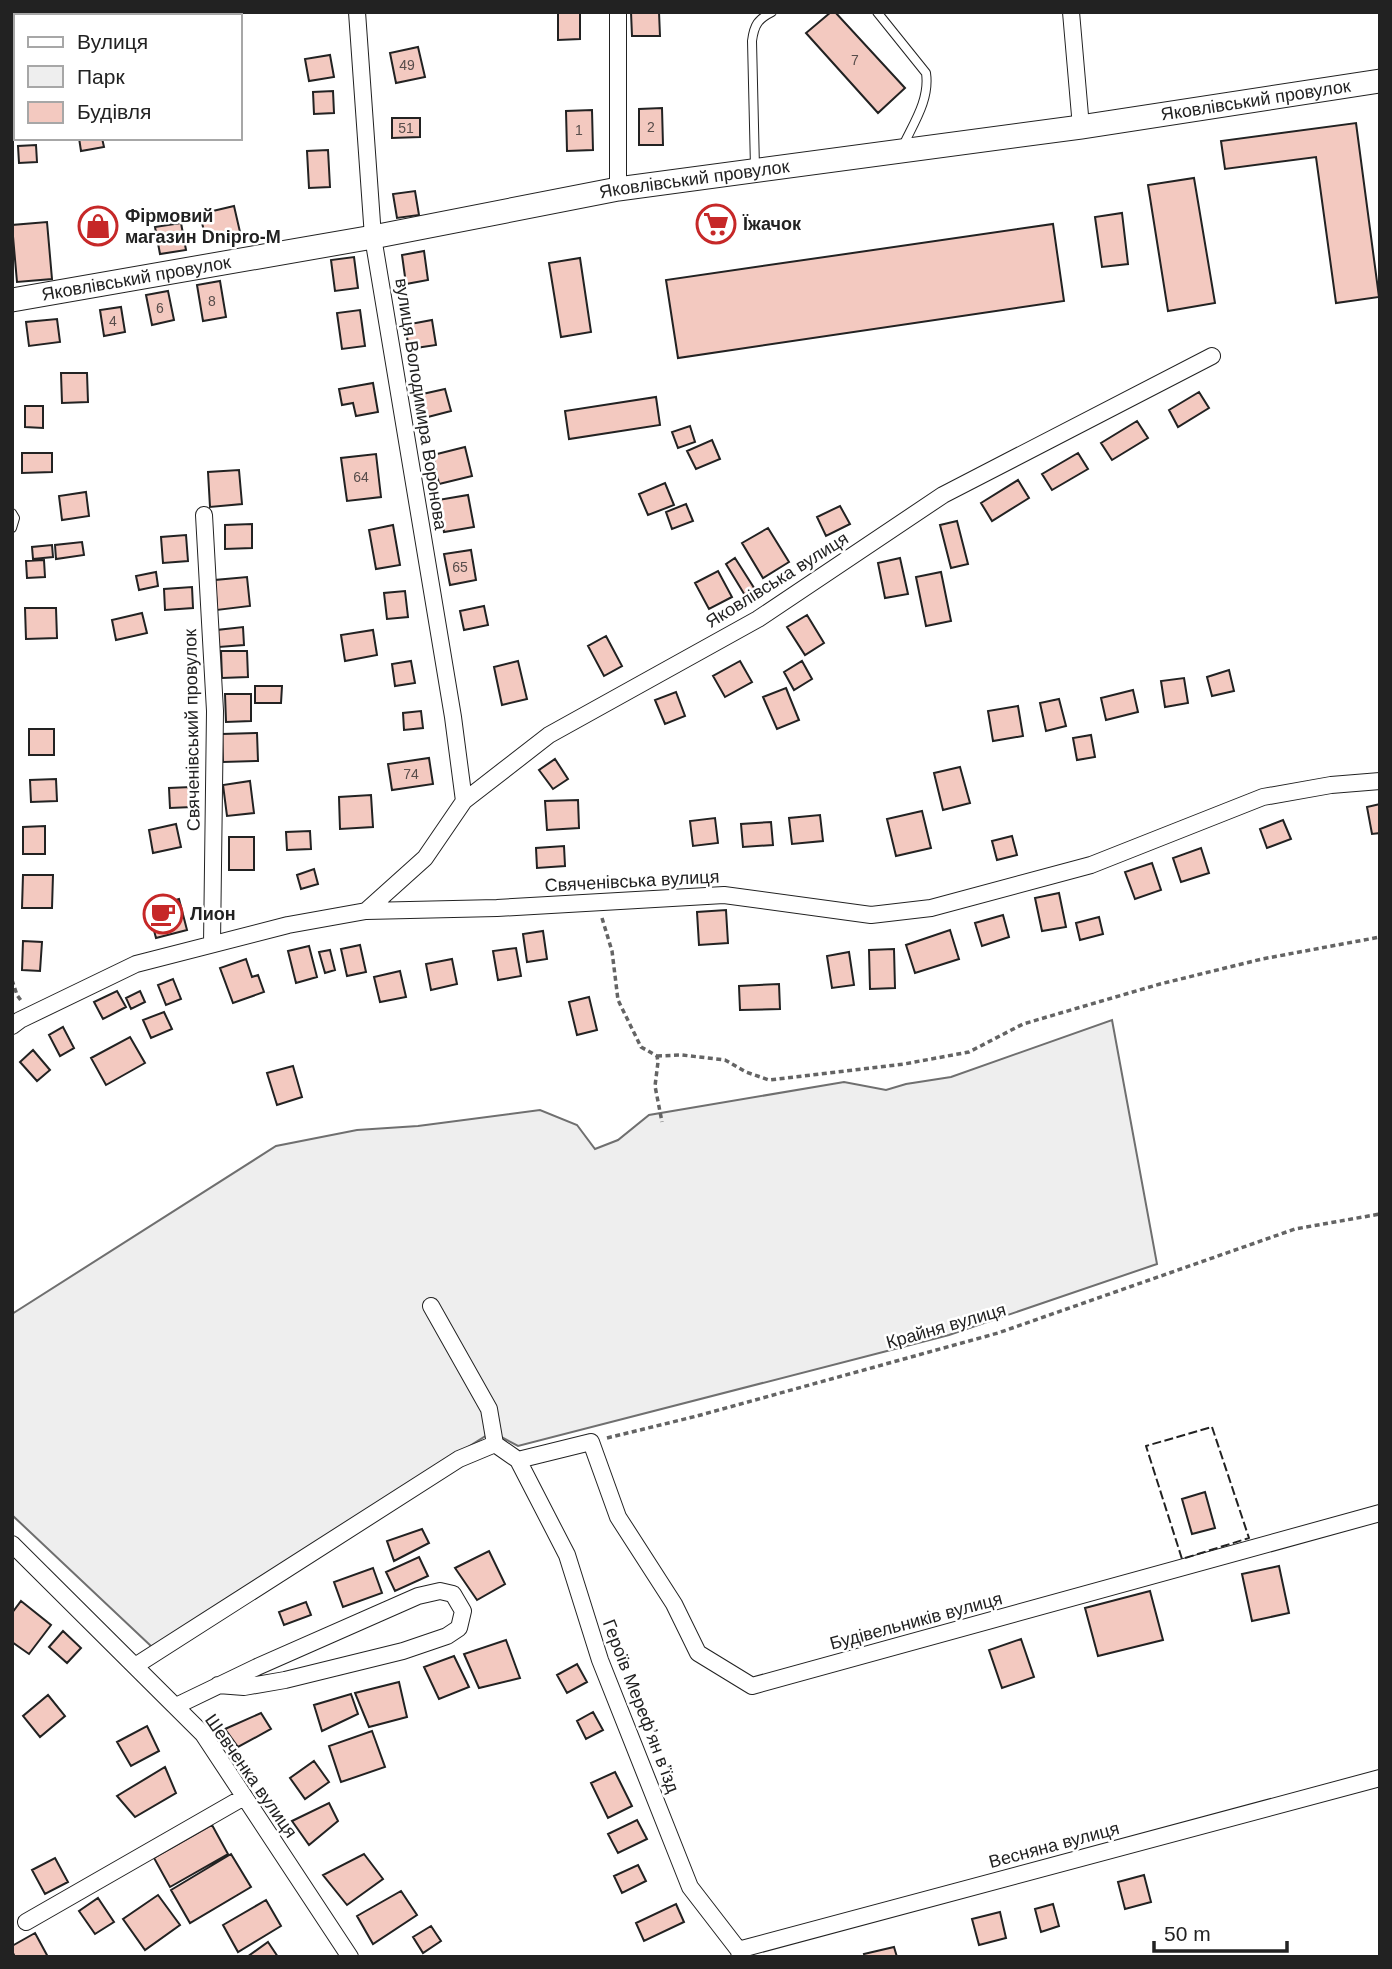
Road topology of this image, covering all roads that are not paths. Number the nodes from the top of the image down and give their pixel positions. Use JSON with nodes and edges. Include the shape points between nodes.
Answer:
{"nodes":[{"id":1,"x":357,"y":12,"type":"edge"},
{"id":2,"x":618,"y":12,"type":"edge"},
{"id":3,"x":772,"y":12,"type":"edge"},
{"id":4,"x":877,"y":12,"type":"edge"},
{"id":5,"x":1071,"y":12,"type":"edge"},
{"id":6,"x":1380,"y":81,"type":"edge"},
{"id":7,"x":1081,"y":127,"type":"junction"},
{"id":8,"x":901,"y":151,"type":"junction"},
{"id":9,"x":755,"y":171,"type":"junction"},
{"id":10,"x":618,"y":189,"type":"junction"},
{"id":11,"x":373,"y":237,"type":"junction"},
{"id":12,"x":12,"y":300,"type":"edge"},
{"id":13,"x":1212,"y":356,"type":"dead end"},
{"id":14,"x":12,"y":513,"type":"edge"},
{"id":15,"x":204,"y":515,"type":"dead end"},
{"id":16,"x":12,"y":528,"type":"edge"},
{"id":17,"x":1380,"y":782,"type":"edge"},
{"id":18,"x":464,"y":801,"type":"junction"},
{"id":19,"x":366,"y":911,"type":"junction"},
{"id":20,"x":212,"y":944,"type":"junction"},
{"id":21,"x":12,"y":1026,"type":"edge"},
{"id":22,"x":431,"y":1306,"type":"dead end"},
{"id":23,"x":495,"y":1444,"type":"junction"},
{"id":24,"x":518,"y":1460,"type":"junction"},
{"id":25,"x":1380,"y":1513,"type":"edge"},
{"id":26,"x":12,"y":1544,"type":"edge"},
{"id":27,"x":135,"y":1666,"type":"junction"},
{"id":28,"x":218,"y":1685,"type":"junction"},
{"id":29,"x":176,"y":1706,"type":"junction"},
{"id":30,"x":1380,"y":1779,"type":"edge"},
{"id":31,"x":244,"y":1797,"type":"junction"},
{"id":32,"x":26,"y":1922,"type":"dead end"},
{"id":33,"x":741,"y":1953,"type":"edge"},
{"id":34,"x":350,"y":1957,"type":"edge"}],
"edges":[{"from":1,"to":11,"type":"street","name":"вулиця Володимира Воронова"},
{"from":2,"to":10,"type":"street"},
{"from":3,"to":9,"type":"lane","via":[[760,18],[753,30]]},
{"from":4,"to":8,"type":"lane","via":[[926,73],[928,82],[926,98]]},
{"from":5,"to":7,"type":"street"},
{"from":6,"to":7,"type":"street","name":"Яковлівський провулок"},
{"from":7,"to":8,"type":"street","name":"Яковлівський провулок"},
{"from":8,"to":9,"type":"street","name":"Яковлівський провулок"},
{"from":9,"to":10,"type":"street","name":"Яковлівський провулок"},
{"from":10,"to":11,"type":"street","name":"Яковлівський провулок"},
{"from":11,"to":12,"type":"street","name":"Яковлівський провулок"},
{"from":11,"to":18,"type":"street","name":"вулиця Володимира Воронова"},
{"from":13,"to":18,"type":"street","name":"Яковлівська вулиця","via":[[943,495],[758,619],[549,735]]},
{"from":14,"to":16,"type":"lane"},
{"from":15,"to":20,"type":"street","name":"Свяченівський провулок","via":[[215,711]]},
{"from":17,"to":19,"type":"street","name":"Свяченівська вулиця","via":[[1263,797],[1091,865],[931,908],[871,915],[724,895]]},
{"from":18,"to":19,"type":"street","name":"Яковлівська вулиця","via":[[425,858]]},
{"from":19,"to":20,"type":"street","name":"Свяченівська вулиця"},
{"from":20,"to":21,"type":"street","name":"Свяченівська вулиця","via":[[136,964]]},
{"from":22,"to":23,"type":"street","via":[[489,1409]]},
{"from":23,"to":24,"type":"street"},
{"from":23,"to":27,"type":"street","via":[[459,1459]]},
{"from":24,"to":25,"type":"street","name":"Будівельників вулиця","via":[[591,1442],[618,1517],[674,1604],[698,1654],[752,1686]]},
{"from":24,"to":33,"type":"street","name":"Героїв Мерефʼян вʼїзд","via":[[567,1555],[600,1660],[690,1887]]},
{"from":26,"to":27,"type":"street","name":"Шевченка вулиця"},
{"from":27,"to":29,"type":"street","name":"Шевченка вулиця"},
{"from":28,"to":28,"type":"street","via":[[418,1596],[440,1591],[453,1594],[463,1611],[459,1628],[403,1651],[285,1680],[244,1687]]},
{"from":28,"to":29,"type":"street"},
{"from":29,"to":31,"type":"street","name":"Шевченка вулиця","via":[[203,1734]]},
{"from":30,"to":33,"type":"street","name":"Весняна вулиця"},
{"from":31,"to":32,"type":"street"},
{"from":31,"to":34,"type":"street","name":"Шевченка вулиця"}]}
